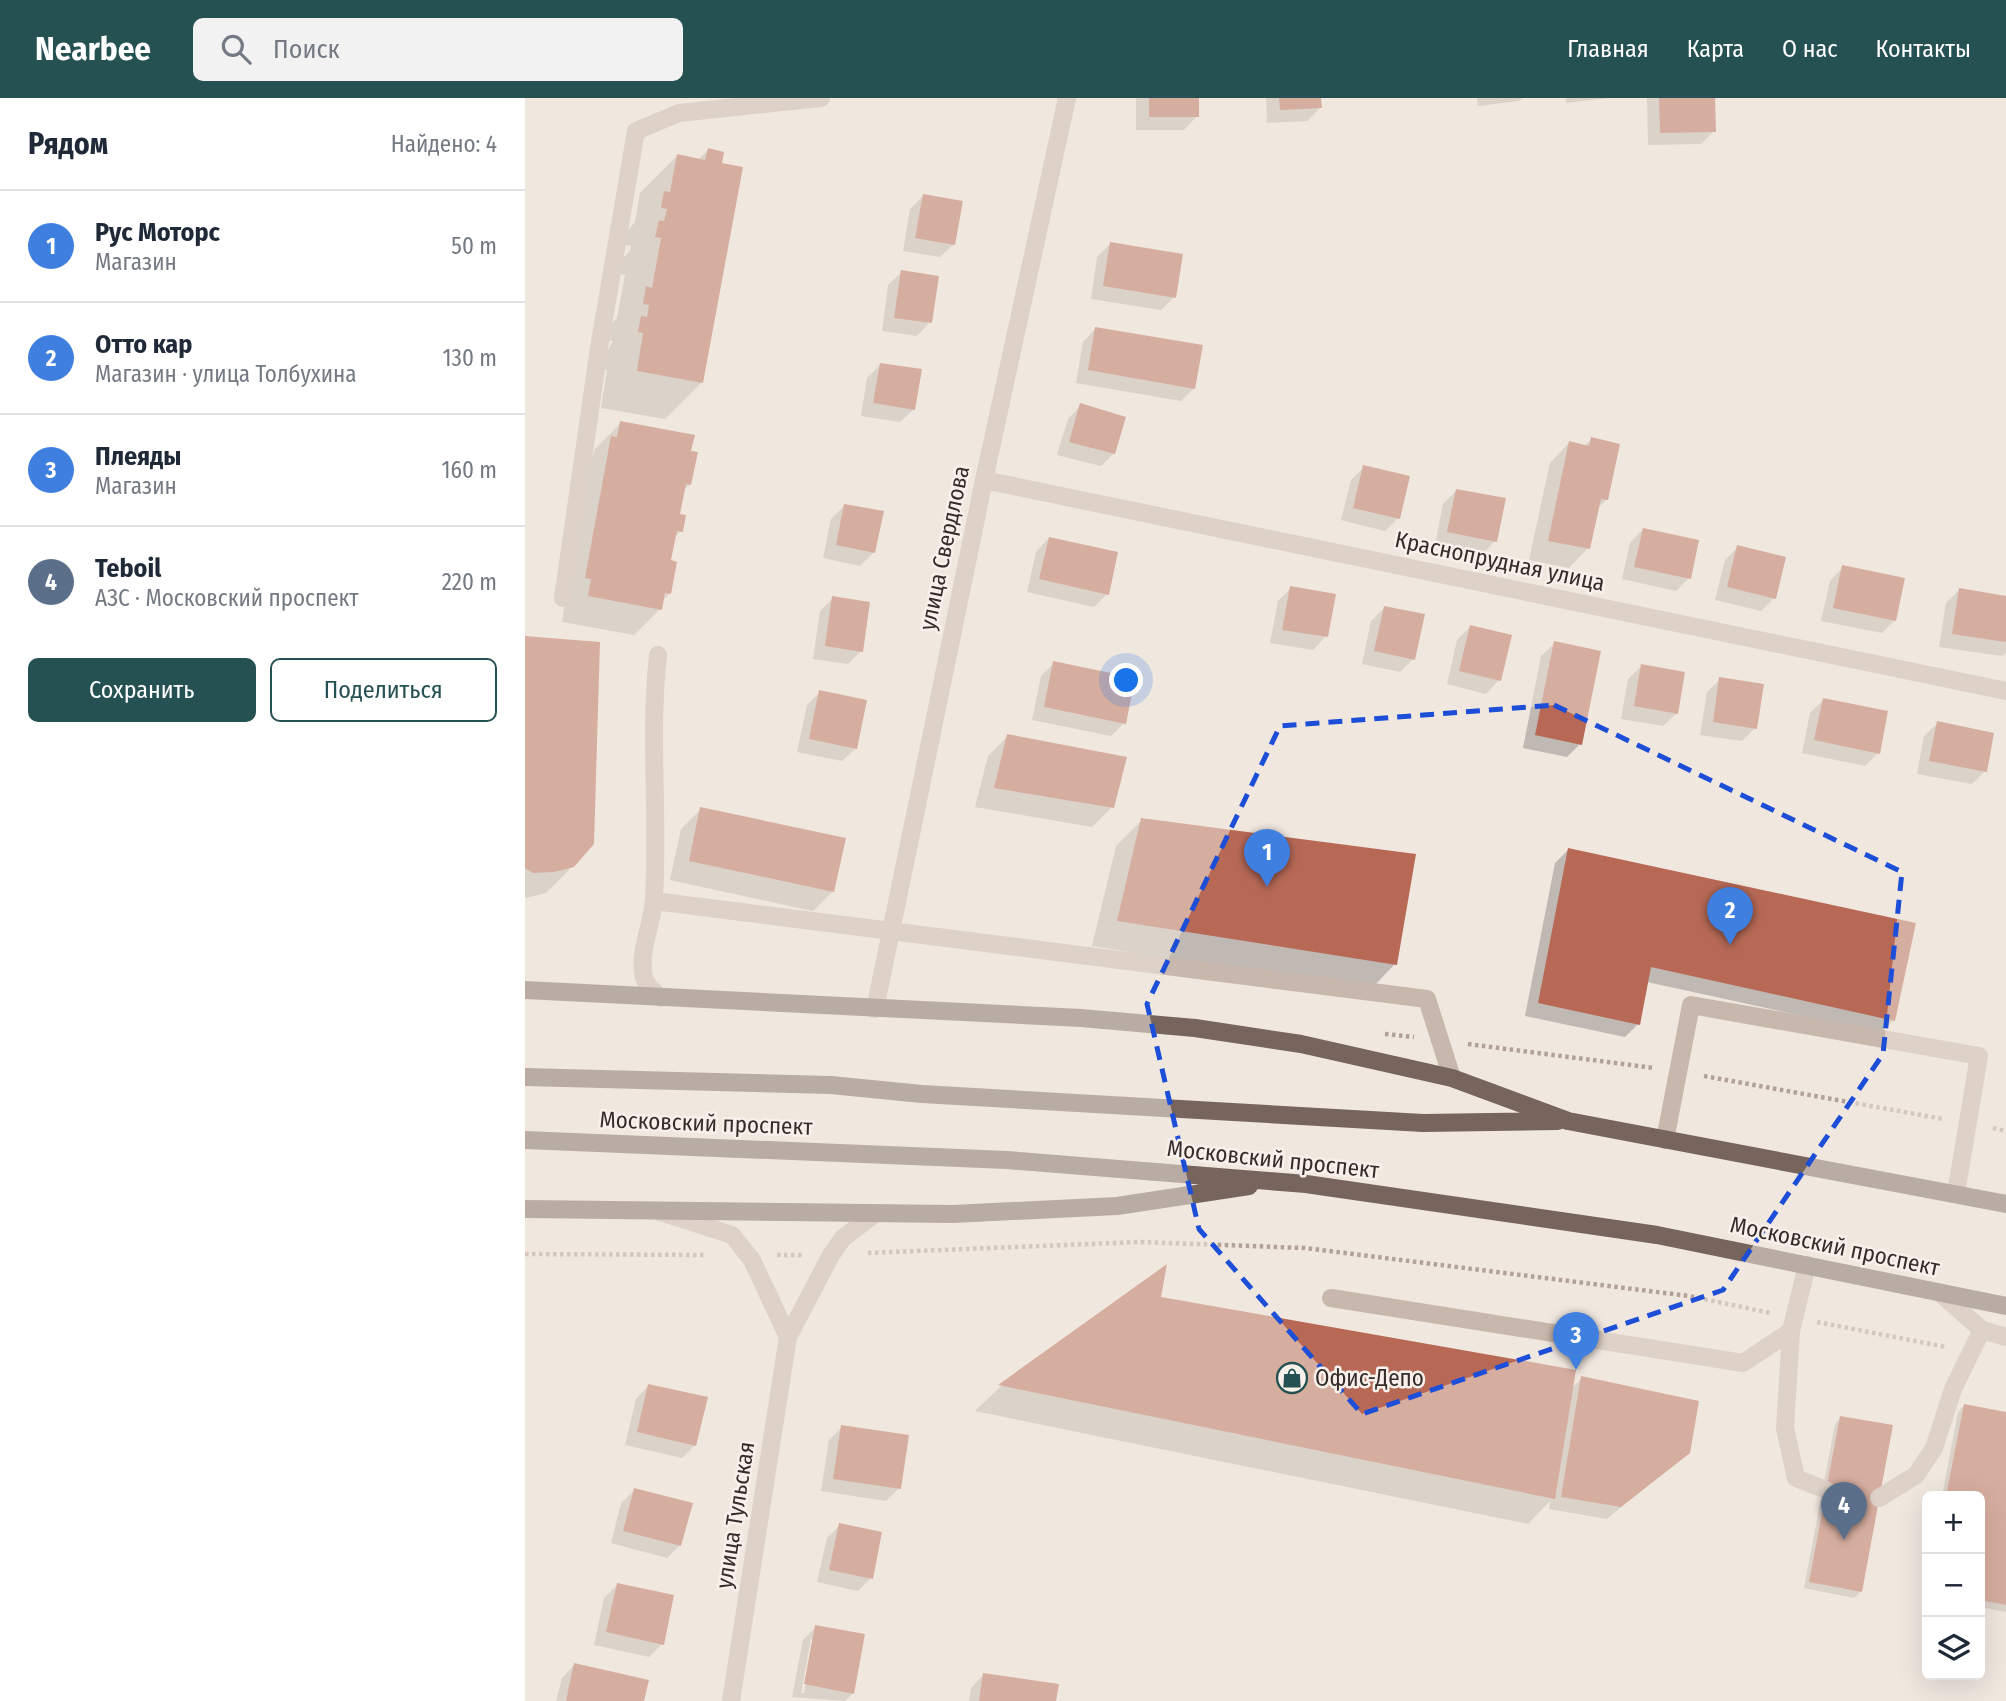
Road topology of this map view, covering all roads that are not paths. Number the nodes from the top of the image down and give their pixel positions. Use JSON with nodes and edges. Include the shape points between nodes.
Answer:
{"nodes":[{"id":1,"x":821,"y":98,"type":"edge"},
{"id":2,"x":1067,"y":98,"type":"edge"},
{"id":3,"x":983,"y":480,"type":"junction"},
{"id":4,"x":563,"y":598,"type":"dead end"},
{"id":5,"x":658,"y":655,"type":"dead end"},
{"id":6,"x":2006,"y":691,"type":"edge"},
{"id":7,"x":654,"y":901,"type":"junction"},
{"id":8,"x":889,"y":933,"type":"junction"},
{"id":9,"x":525,"y":990,"type":"edge"},
{"id":10,"x":661,"y":998,"type":"junction"},
{"id":11,"x":875,"y":1009,"type":"junction"},
{"id":12,"x":525,"y":1077,"type":"edge"},
{"id":13,"x":1452,"y":1078,"type":"junction"},
{"id":14,"x":1569,"y":1121,"type":"junction"},
{"id":15,"x":525,"y":1140,"type":"edge"},
{"id":16,"x":1665,"y":1140,"type":"junction"},
{"id":17,"x":1276,"y":1181,"type":"junction"},
{"id":18,"x":1957,"y":1193,"type":"junction"},
{"id":19,"x":2006,"y":1204,"type":"edge"},
{"id":20,"x":525,"y":1209,"type":"edge"},
{"id":21,"x":659,"y":1212,"type":"junction"},
{"id":22,"x":876,"y":1213,"type":"junction"},
{"id":23,"x":1807,"y":1265,"type":"junction"},
{"id":24,"x":1940,"y":1293,"type":"junction"},
{"id":25,"x":1331,"y":1298,"type":"dead end"},
{"id":26,"x":2006,"y":1306,"type":"edge"},
{"id":27,"x":1792,"y":1324,"type":"junction"},
{"id":28,"x":1982,"y":1329,"type":"junction"},
{"id":29,"x":787,"y":1337,"type":"junction"},
{"id":30,"x":2006,"y":1337,"type":"edge"},
{"id":31,"x":1826,"y":1490,"type":"dead end"},
{"id":32,"x":1879,"y":1498,"type":"dead end"},
{"id":33,"x":731,"y":1701,"type":"edge"}],
"edges":[{"from":1,"to":4,"type":"street","via":[[678,113],[636,131]]},
{"from":2,"to":3,"type":"street","name":"улица Свердлова"},
{"from":3,"to":6,"type":"street","name":"Краснопрудная улица"},
{"from":3,"to":8,"type":"street","name":"улица Свердлова"},
{"from":5,"to":7,"type":"street"},
{"from":7,"to":8,"type":"street"},
{"from":7,"to":10,"type":"street","via":[[643,972],[645,982]]},
{"from":8,"to":11,"type":"street","name":"улица Свердлова"},
{"from":8,"to":13,"type":"street","via":[[1427,999]]},
{"from":9,"to":10,"type":"main road"},
{"from":10,"to":11,"type":"main road"},
{"from":11,"to":13,"type":"main road","via":[[1195,1028],[1301,1044]]},
{"from":12,"to":14,"type":"main road","name":"Московский проспект","via":[[831,1085],[1423,1123]]},
{"from":13,"to":14,"type":"main road"},
{"from":14,"to":16,"type":"main road"},
{"from":15,"to":17,"type":"main road","name":"Московский проспект","via":[[1007,1160]]},
{"from":16,"to":18,"type":"main road"},
{"from":16,"to":18,"type":"street","via":[[1691,1005],[1979,1056]]},
{"from":17,"to":22,"type":"main road","via":[[1117,1206]]},
{"from":17,"to":23,"type":"main road","name":"Московский проспект","via":[[1657,1235]]},
{"from":18,"to":19,"type":"main road"},
{"from":20,"to":21,"type":"main road"},
{"from":21,"to":22,"type":"main road"},
{"from":21,"to":29,"type":"street","via":[[732,1235],[748,1255]]},
{"from":22,"to":29,"type":"street","via":[[843,1238]]},
{"from":23,"to":24,"type":"main road","name":"Московский проспект"},
{"from":23,"to":27,"type":"street"},
{"from":24,"to":26,"type":"main road","name":"Московский проспект"},
{"from":24,"to":28,"type":"street"},
{"from":25,"to":27,"type":"street","via":[[1743,1363]]},
{"from":27,"to":31,"type":"street","via":[[1785,1428],[1797,1478]]},
{"from":28,"to":30,"type":"street"},
{"from":28,"to":32,"type":"street","via":[[1953,1389],[1934,1448],[1916,1475]]},
{"from":29,"to":33,"type":"street","name":"улица Тульская"}]}
